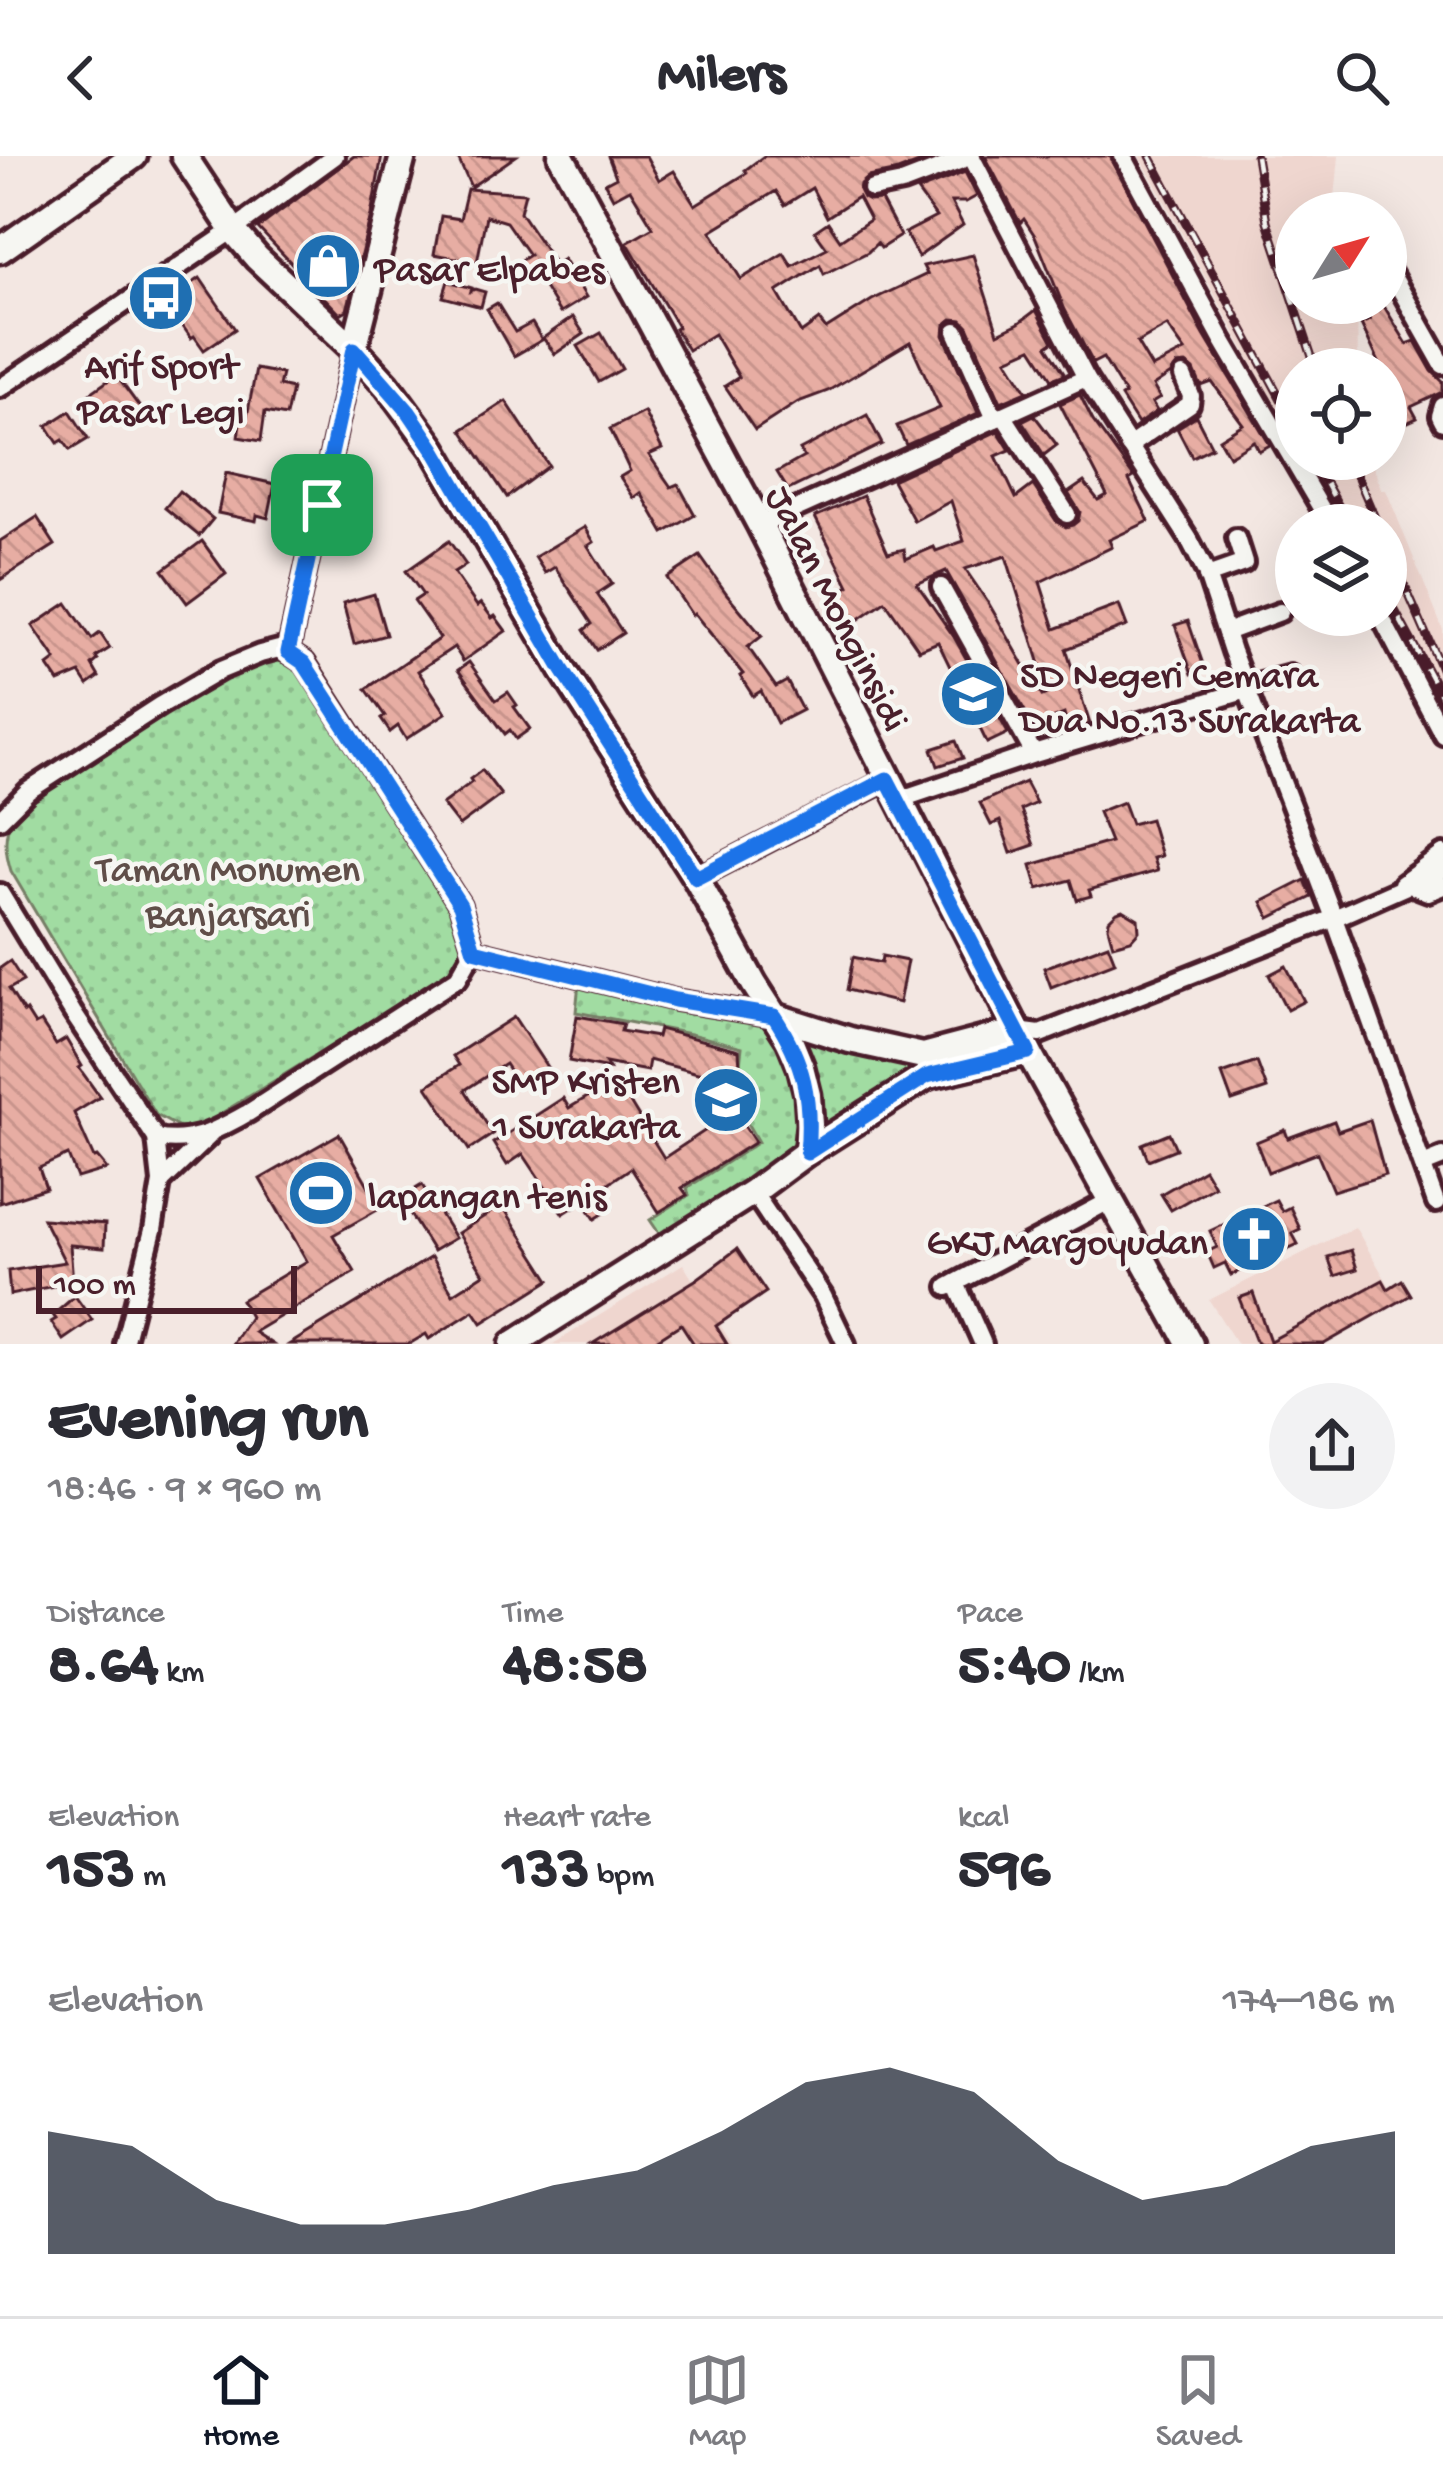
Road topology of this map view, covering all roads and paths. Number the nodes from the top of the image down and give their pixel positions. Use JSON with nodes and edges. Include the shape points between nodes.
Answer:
{"nodes":[{"id":1,"x":134,"y":156,"type":"edge"},
{"id":2,"x":184,"y":156,"type":"edge"},
{"id":3,"x":335,"y":156,"type":"edge"},
{"id":4,"x":403,"y":156,"type":"edge"},
{"id":5,"x":561,"y":156,"type":"edge"},
{"id":6,"x":971,"y":156,"type":"edge"},
{"id":7,"x":1123,"y":156,"type":"edge"},
{"id":8,"x":872,"y":189,"type":"dead end"},
{"id":9,"x":233,"y":230,"type":"junction"},
{"id":10,"x":0,"y":250,"type":"edge"},
{"id":11,"x":1407,"y":302,"type":"edge"},
{"id":12,"x":956,"y":331,"type":"dead end"},
{"id":13,"x":354,"y":349,"type":"junction"},
{"id":14,"x":1443,"y":365,"type":"edge"},
{"id":15,"x":1184,"y":376,"type":"dead end"},
{"id":16,"x":1086,"y":377,"type":"junction"},
{"id":17,"x":0,"y":388,"type":"edge"},
{"id":18,"x":1443,"y":406,"type":"edge"},
{"id":19,"x":999,"y":417,"type":"junction"},
{"id":20,"x":1443,"y":422,"type":"edge"},
{"id":21,"x":1129,"y":446,"type":"junction"},
{"id":22,"x":1319,"y":504,"type":"edge"},
{"id":23,"x":1067,"y":514,"type":"dead end"},
{"id":24,"x":760,"y":525,"type":"junction"},
{"id":25,"x":1236,"y":538,"type":"dead end"},
{"id":26,"x":1207,"y":576,"type":"junction"},
{"id":27,"x":941,"y":587,"type":"dead end"},
{"id":28,"x":1275,"y":614,"type":"edge"},
{"id":29,"x":1226,"y":632,"type":"junction"},
{"id":30,"x":1391,"y":636,"type":"edge"},
{"id":31,"x":288,"y":652,"type":"junction"},
{"id":32,"x":1290,"y":674,"type":"dead end"},
{"id":33,"x":1246,"y":689,"type":"junction"},
{"id":34,"x":1443,"y":735,"type":"edge"},
{"id":35,"x":1034,"y":754,"type":"junction"},
{"id":36,"x":892,"y":790,"type":"junction"},
{"id":37,"x":0,"y":820,"type":"edge"},
{"id":38,"x":1443,"y":854,"type":"edge"},
{"id":39,"x":1441,"y":877,"type":"edge"},
{"id":40,"x":696,"y":878,"type":"junction"},
{"id":41,"x":1405,"y":888,"type":"junction"},
{"id":42,"x":0,"y":893,"type":"edge"},
{"id":43,"x":1334,"y":918,"type":"junction"},
{"id":44,"x":474,"y":950,"type":"junction"},
{"id":45,"x":774,"y":1016,"type":"junction"},
{"id":46,"x":1028,"y":1039,"type":"junction"},
{"id":47,"x":925,"y":1066,"type":"junction"},
{"id":48,"x":214,"y":1131,"type":"junction"},
{"id":49,"x":156,"y":1138,"type":"junction"},
{"id":50,"x":807,"y":1153,"type":"junction"},
{"id":51,"x":1443,"y":1157,"type":"edge"},
{"id":52,"x":1423,"y":1165,"type":"junction"},
{"id":53,"x":160,"y":1182,"type":"junction"},
{"id":54,"x":753,"y":1192,"type":"junction"},
{"id":55,"x":1111,"y":1200,"type":"junction"},
{"id":56,"x":1436,"y":1203,"type":"dead end"},
{"id":57,"x":124,"y":1344,"type":"edge"},
{"id":58,"x":513,"y":1344,"type":"edge"},
{"id":59,"x":846,"y":1344,"type":"edge"},
{"id":60,"x":983,"y":1344,"type":"edge"},
{"id":61,"x":1190,"y":1344,"type":"edge"}],
"edges":[{"from":1,"to":10,"type":"main road"},
{"from":2,"to":9,"type":"main road"},
{"from":3,"to":9,"type":"street"},
{"from":4,"to":13,"type":"main road"},
{"from":5,"to":24,"type":"main road","name":"Jalan Monginsidi"},
{"from":6,"to":8,"type":"street"},
{"from":6,"to":16,"type":"street"},
{"from":7,"to":22,"type":"street"},
{"from":9,"to":13,"type":"main road"},
{"from":9,"to":17,"type":"street"},
{"from":11,"to":14,"type":"street"},
{"from":12,"to":19,"type":"street"},
{"from":13,"to":31,"type":"street"},
{"from":13,"to":40,"type":"main road","via":[[434,449]]},
{"from":15,"to":21,"type":"street","via":[[1190,404]]},
{"from":16,"to":19,"type":"street"},
{"from":16,"to":21,"type":"street"},
{"from":18,"to":20,"type":"street"},
{"from":19,"to":23,"type":"street"},
{"from":19,"to":24,"type":"street"},
{"from":21,"to":26,"type":"street"},
{"from":24,"to":36,"type":"main road","name":"Jalan Monginsidi"},
{"from":25,"to":26,"type":"street","via":[[1244,563]]},
{"from":26,"to":29,"type":"street"},
{"from":27,"to":35,"type":"street"},
{"from":28,"to":29,"type":"street"},
{"from":29,"to":33,"type":"street"},
{"from":30,"to":34,"type":"street"},
{"from":31,"to":37,"type":"street","via":[[260,654],[179,694],[28,791]]},
{"from":31,"to":44,"type":"street","via":[[304,663],[460,905]]},
{"from":32,"to":33,"type":"street"},
{"from":33,"to":35,"type":"street"},
{"from":33,"to":43,"type":"street"},
{"from":35,"to":36,"type":"street"},
{"from":36,"to":40,"type":"street"},
{"from":36,"to":46,"type":"main road","name":"Jalan Monginsidi"},
{"from":38,"to":41,"type":"street","via":[[1407,878]]},
{"from":39,"to":41,"type":"street"},
{"from":40,"to":45,"type":"main road"},
{"from":41,"to":43,"type":"street"},
{"from":42,"to":49,"type":"street"},
{"from":43,"to":46,"type":"street"},
{"from":43,"to":52,"type":"street"},
{"from":44,"to":45,"type":"street"},
{"from":44,"to":48,"type":"street","via":[[458,978]]},
{"from":45,"to":47,"type":"main road"},
{"from":45,"to":50,"type":"main road","via":[[808,1095]]},
{"from":46,"to":47,"type":"main road"},
{"from":46,"to":55,"type":"main road","name":"Jalan Monginsidi"},
{"from":47,"to":50,"type":"main road"},
{"from":48,"to":49,"type":"street","via":[[184,1141]]},
{"from":48,"to":53,"type":"street"},
{"from":49,"to":53,"type":"street"},
{"from":50,"to":54,"type":"main road"},
{"from":51,"to":52,"type":"street"},
{"from":52,"to":56,"type":"street"},
{"from":53,"to":57,"type":"street"},
{"from":54,"to":58,"type":"main road"},
{"from":54,"to":59,"type":"street"},
{"from":55,"to":60,"type":"street","via":[[952,1285]]},
{"from":55,"to":61,"type":"main road","name":"Jalan Monginsidi"}]}
